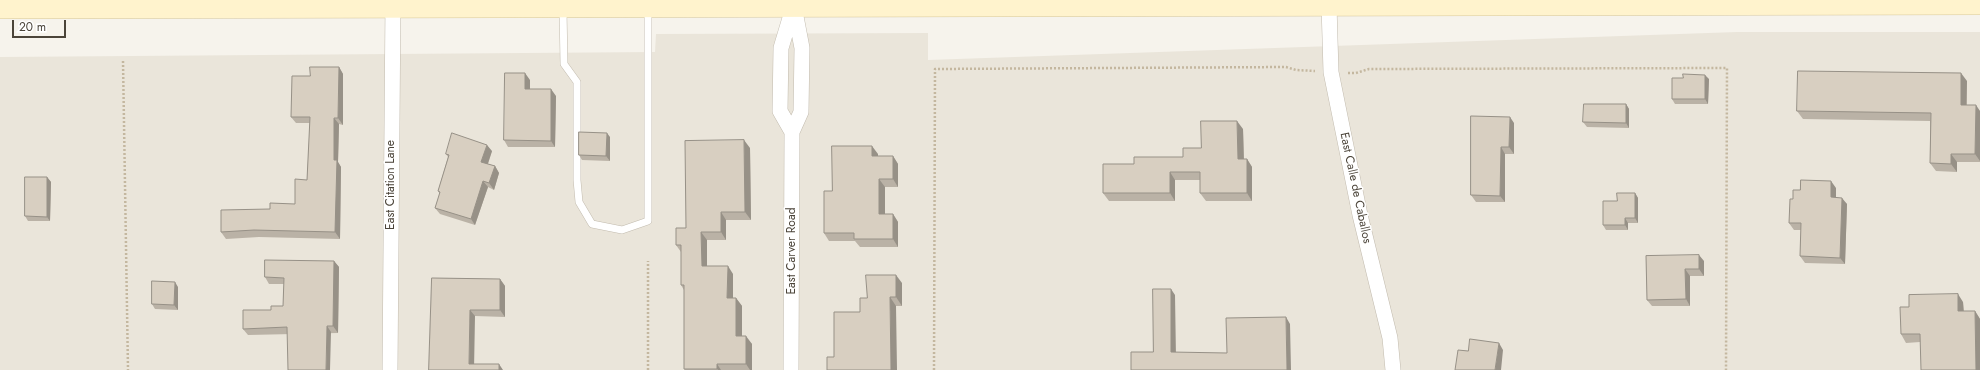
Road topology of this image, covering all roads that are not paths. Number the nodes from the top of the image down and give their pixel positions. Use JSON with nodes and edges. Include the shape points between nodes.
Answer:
{"nodes":[{"id":1,"x":1780,"y":2,"type":"edge"},
{"id":2,"x":393,"y":4,"type":"edge"},
{"id":3,"x":1980,"y":4,"type":"edge"},
{"id":4,"x":1329,"y":5,"type":"junction"},
{"id":5,"x":794,"y":6,"type":"junction"},
{"id":6,"x":563,"y":7,"type":"junction"},
{"id":7,"x":648,"y":7,"type":"junction"},
{"id":8,"x":0,"y":8,"type":"edge"},
{"id":9,"x":792,"y":132,"type":"junction"},
{"id":10,"x":390,"y":370,"type":"edge"},
{"id":11,"x":791,"y":370,"type":"edge"},
{"id":12,"x":1393,"y":370,"type":"edge"}],
"edges":[{"from":1,"to":3,"type":"main road"},
{"from":1,"to":4,"type":"main road"},
{"from":2,"to":6,"type":"main road"},
{"from":2,"to":8,"type":"main road"},
{"from":2,"to":10,"type":"street","name":"East Citation Lane"},
{"from":4,"to":5,"type":"main road"},
{"from":4,"to":12,"type":"street","name":"East Calle de Caballos","via":[[1331,72],[1390,338]]},
{"from":5,"to":7,"type":"main road"},
{"from":5,"to":9,"type":"street","name":"East Carver Road","via":[[802,48],[801,112]]},
{"from":5,"to":9,"type":"street","name":"East Carver Road","via":[[781,48],[780,111]]},
{"from":6,"to":7,"type":"main road"},
{"from":6,"to":7,"type":"lane","via":[[564,64],[577,82],[579,202],[592,224],[622,230],[648,221]]},
{"from":9,"to":11,"type":"street","name":"East Carver Road"}]}
